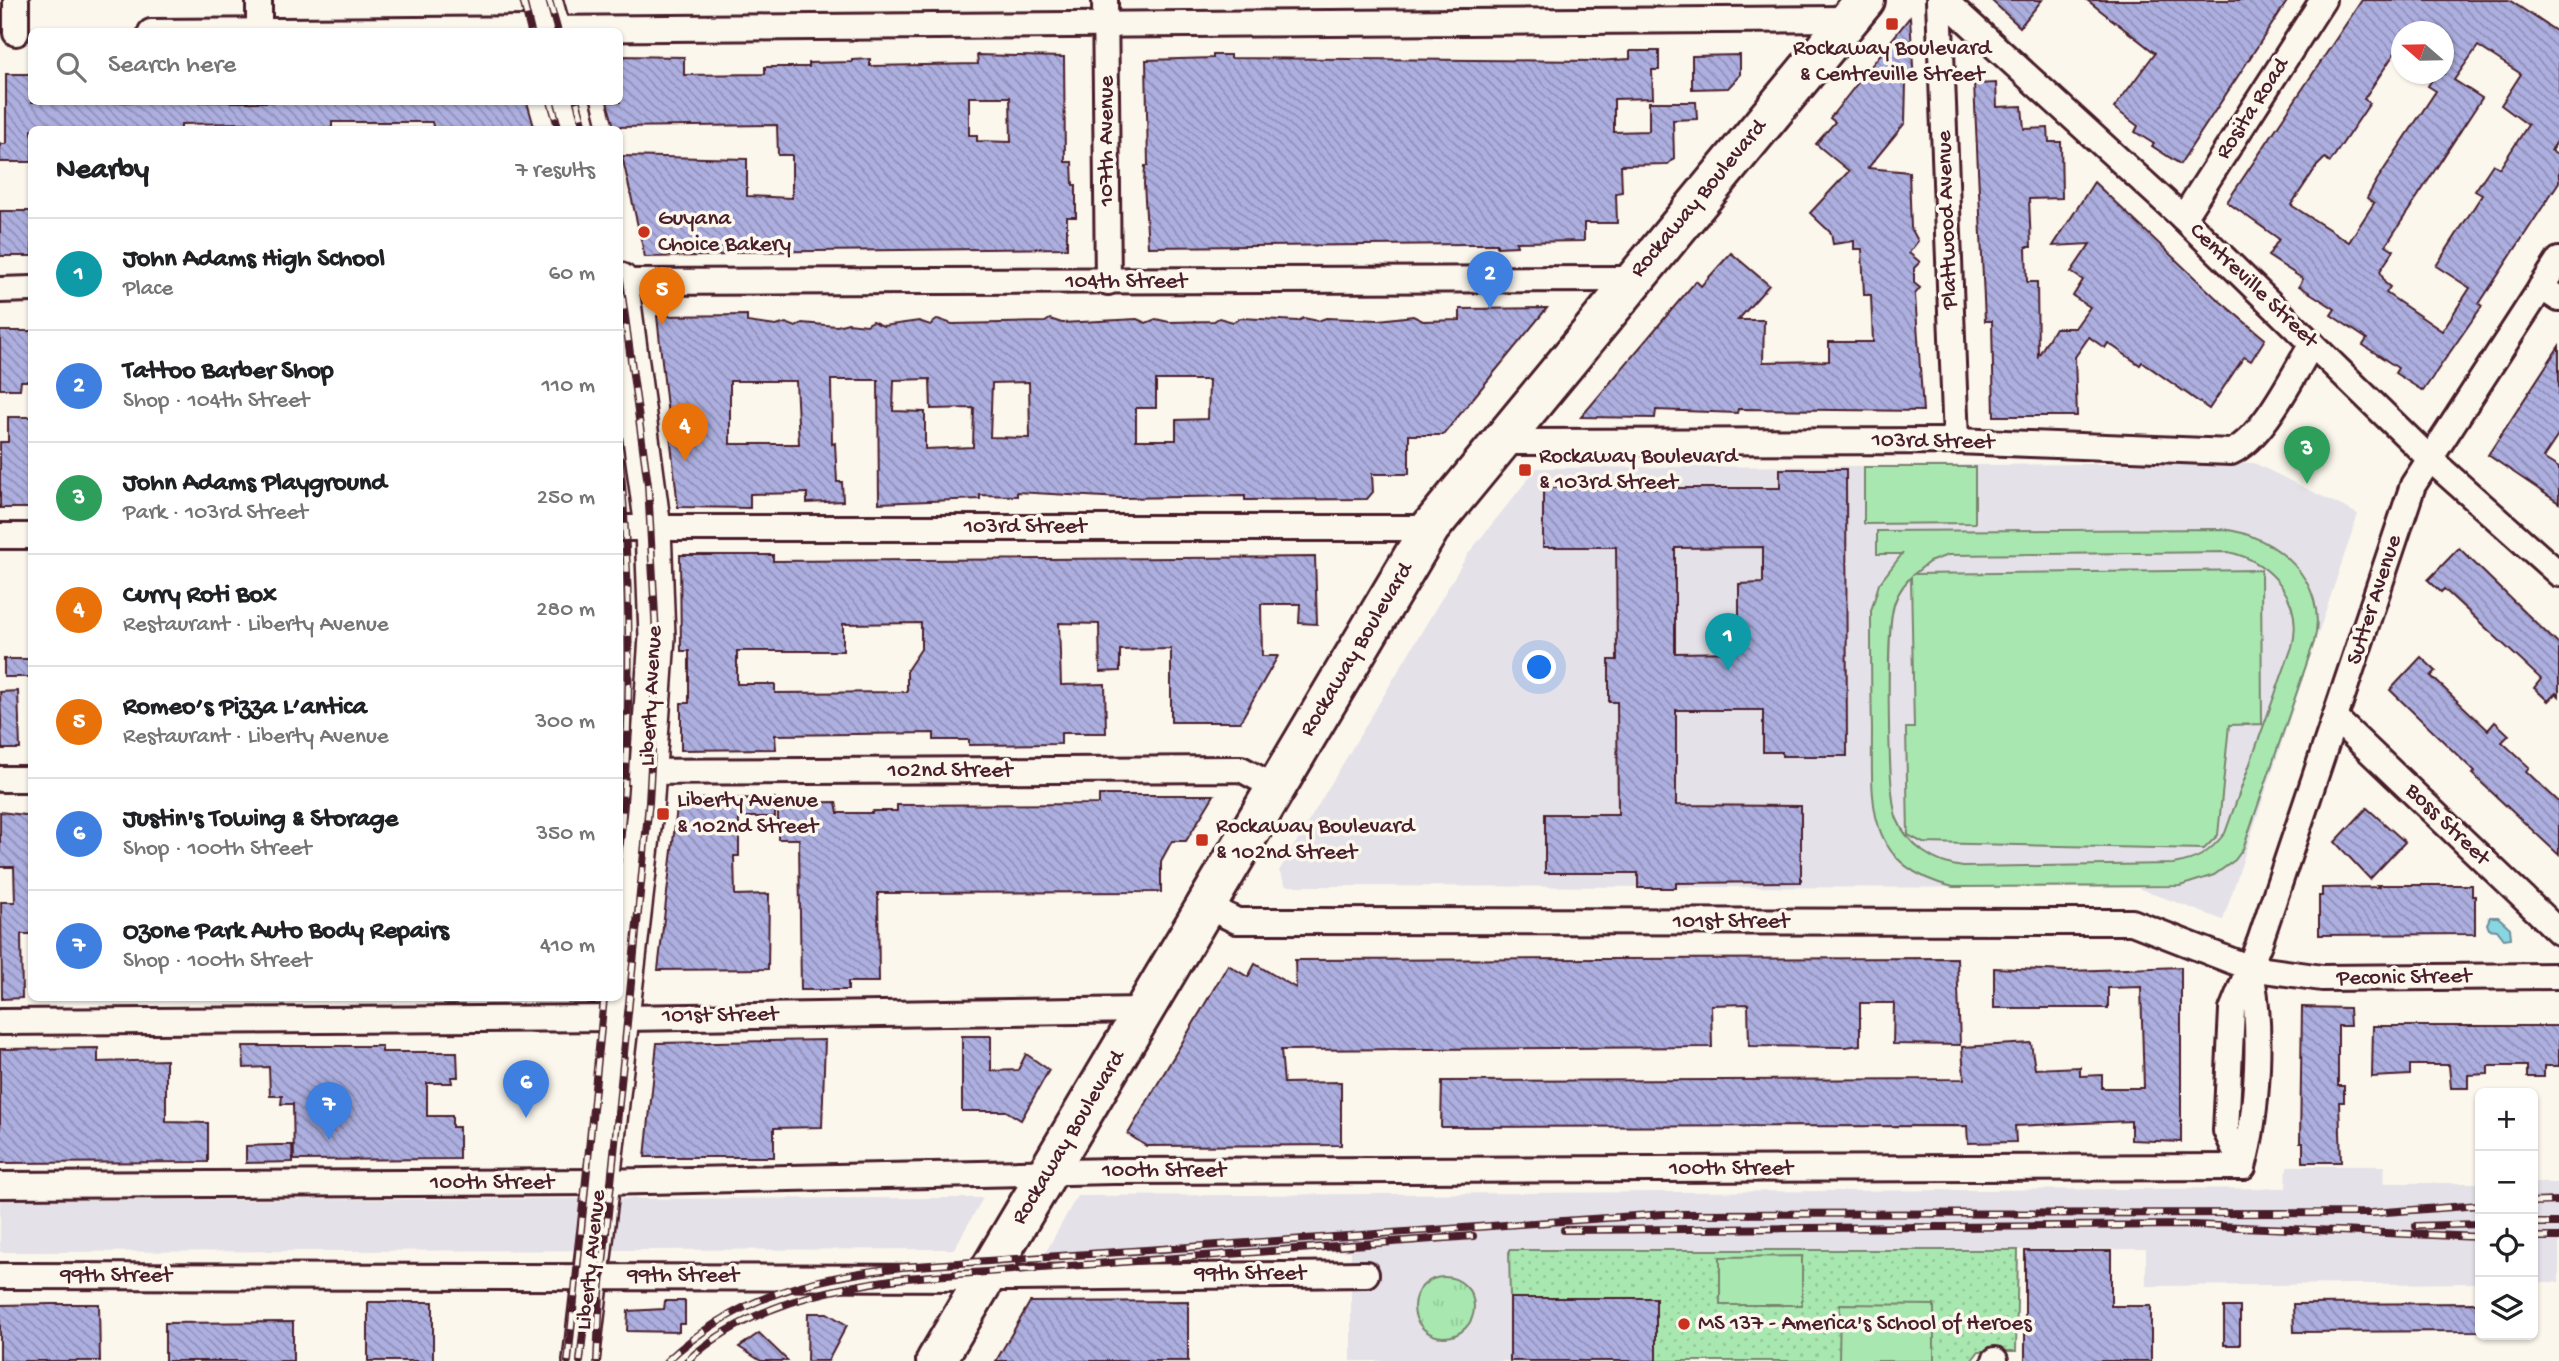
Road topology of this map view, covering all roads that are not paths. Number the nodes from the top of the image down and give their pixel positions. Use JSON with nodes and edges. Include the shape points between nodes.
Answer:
{"nodes":[{"id":1,"x":16,"y":0,"type":"edge"},
{"id":2,"x":258,"y":0,"type":"edge"},
{"id":3,"x":1942,"y":0,"type":"edge"},
{"id":4,"x":2323,"y":0,"type":"edge"},
{"id":5,"x":1858,"y":10,"type":"edge"},
{"id":6,"x":1106,"y":12,"type":"edge"},
{"id":7,"x":550,"y":19,"type":"edge"},
{"id":8,"x":1972,"y":27,"type":"junction"},
{"id":9,"x":259,"y":28,"type":"edge"},
{"id":10,"x":312,"y":28,"type":"edge"},
{"id":11,"x":16,"y":33,"type":"edge"},
{"id":12,"x":1941,"y":42,"type":"junction"},
{"id":13,"x":573,"y":105,"type":"edge"},
{"id":14,"x":578,"y":126,"type":"edge"},
{"id":15,"x":2183,"y":218,"type":"junction"},
{"id":16,"x":2559,"y":260,"type":"edge"},
{"id":17,"x":1632,"y":279,"type":"junction"},
{"id":18,"x":623,"y":281,"type":"edge"},
{"id":19,"x":1108,"y":282,"type":"junction"},
{"id":20,"x":28,"y":289,"type":"edge"},
{"id":21,"x":0,"y":290,"type":"edge"},
{"id":22,"x":2550,"y":293,"type":"edge"},
{"id":23,"x":623,"y":327,"type":"edge"},
{"id":24,"x":2312,"y":344,"type":"junction"},
{"id":25,"x":1956,"y":441,"type":"junction"},
{"id":26,"x":1498,"y":442,"type":"junction"},
{"id":27,"x":2430,"y":459,"type":"junction"},
{"id":28,"x":636,"y":528,"type":"edge"},
{"id":29,"x":1430,"y":528,"type":"junction"},
{"id":30,"x":0,"y":536,"type":"edge"},
{"id":31,"x":28,"y":536,"type":"edge"},
{"id":32,"x":2559,"y":574,"type":"edge"},
{"id":33,"x":2335,"y":718,"type":"junction"},
{"id":34,"x":634,"y":772,"type":"edge"},
{"id":35,"x":0,"y":779,"type":"edge"},
{"id":36,"x":28,"y":779,"type":"edge"},
{"id":37,"x":1276,"y":788,"type":"junction"},
{"id":38,"x":1207,"y":906,"type":"junction"},
{"id":39,"x":2559,"y":932,"type":"edge"},
{"id":40,"x":2250,"y":968,"type":"junction"},
{"id":41,"x":2559,"y":976,"type":"edge"},
{"id":42,"x":1145,"y":1010,"type":"junction"},
{"id":43,"x":623,"y":1018,"type":"junction"},
{"id":44,"x":0,"y":1022,"type":"edge"},
{"id":45,"x":2243,"y":1167,"type":"joint"},
{"id":46,"x":1049,"y":1172,"type":"junction"},
{"id":47,"x":601,"y":1182,"type":"junction"},
{"id":48,"x":0,"y":1185,"type":"edge"},
{"id":49,"x":1366,"y":1274,"type":"dead end"},
{"id":50,"x":0,"y":1276,"type":"edge"},
{"id":51,"x":592,"y":1276,"type":"junction"},
{"id":52,"x":987,"y":1276,"type":"junction"},
{"id":53,"x":581,"y":1361,"type":"edge"},
{"id":54,"x":936,"y":1361,"type":"edge"}],
"edges":[{"from":1,"to":11,"type":"street"},
{"from":2,"to":9,"type":"street"},
{"from":3,"to":8,"type":"street","name":"Centreville Street"},
{"from":3,"to":12,"type":"street","name":"Plattwood Avenue"},
{"from":4,"to":15,"type":"street","name":"Rosita Road"},
{"from":5,"to":6,"type":"street"},
{"from":5,"to":17,"type":"main road","name":"Rockaway Boulevard"},
{"from":6,"to":7,"type":"street"},
{"from":6,"to":19,"type":"street","name":"107th Avenue"},
{"from":7,"to":10,"type":"street"},
{"from":8,"to":12,"type":"street"},
{"from":8,"to":15,"type":"street","name":"Centreville Street"},
{"from":12,"to":25,"type":"street","name":"Plattwood Avenue"},
{"from":13,"to":14,"type":"street"},
{"from":15,"to":24,"type":"street","name":"Centreville Street"},
{"from":16,"to":22,"type":"street","name":"Sutter Avenue"},
{"from":17,"to":19,"type":"street","name":"104th Street"},
{"from":17,"to":26,"type":"main road","name":"Rockaway Boulevard"},
{"from":18,"to":19,"type":"street","name":"104th Street"},
{"from":20,"to":21,"type":"street"},
{"from":22,"to":27,"type":"street","name":"Sutter Avenue"},
{"from":23,"to":28,"type":"street","name":"Liberty Avenue"},
{"from":24,"to":25,"type":"street","name":"103rd Street","via":[[2260,427],[2231,452]]},
{"from":24,"to":27,"type":"street","name":"Centreville Street"},
{"from":25,"to":26,"type":"street","name":"103rd Street"},
{"from":26,"to":29,"type":"main road","name":"Rockaway Boulevard"},
{"from":27,"to":32,"type":"street","name":"Centreville Street"},
{"from":27,"to":33,"type":"street","name":"Sutter Avenue","via":[[2413,485]]},
{"from":28,"to":29,"type":"street","name":"103rd Street"},
{"from":28,"to":34,"type":"street","name":"Liberty Avenue","via":[[657,637]]},
{"from":29,"to":37,"type":"main road","name":"Rockaway Boulevard"},
{"from":30,"to":31,"type":"street"},
{"from":33,"to":39,"type":"street","name":"Boss Street"},
{"from":33,"to":40,"type":"street","name":"Sutter Avenue"},
{"from":34,"to":37,"type":"street","name":"102nd Street","via":[[1241,769]]},
{"from":34,"to":43,"type":"street","name":"Liberty Avenue"},
{"from":35,"to":36,"type":"street"},
{"from":37,"to":38,"type":"main road","name":"Rockaway Boulevard"},
{"from":38,"to":40,"type":"street","name":"101st Street","via":[[1237,921],[2132,922]]},
{"from":38,"to":42,"type":"main road","name":"Rockaway Boulevard"},
{"from":40,"to":41,"type":"street","name":"Peconic Street","via":[[2322,978]]},
{"from":40,"to":45,"type":"street","name":"Sutter Avenue","via":[[2258,1012],[2251,1139]]},
{"from":42,"to":43,"type":"street","name":"101st Street"},
{"from":42,"to":46,"type":"main road","name":"Rockaway Boulevard"},
{"from":43,"to":44,"type":"street","name":"101st Street"},
{"from":43,"to":47,"type":"street","name":"Liberty Avenue"},
{"from":45,"to":46,"type":"street","name":"100th Street"},
{"from":46,"to":47,"type":"street","name":"100th Street"},
{"from":46,"to":52,"type":"main road","name":"Rockaway Boulevard"},
{"from":47,"to":48,"type":"street","name":"100th Street"},
{"from":47,"to":51,"type":"street","name":"Liberty Avenue"},
{"from":49,"to":52,"type":"street","name":"99th Street"},
{"from":50,"to":51,"type":"street","name":"99th Street"},
{"from":51,"to":52,"type":"street","name":"99th Street"},
{"from":51,"to":53,"type":"street","name":"Liberty Avenue"},
{"from":52,"to":54,"type":"main road","name":"Rockaway Boulevard"}]}
